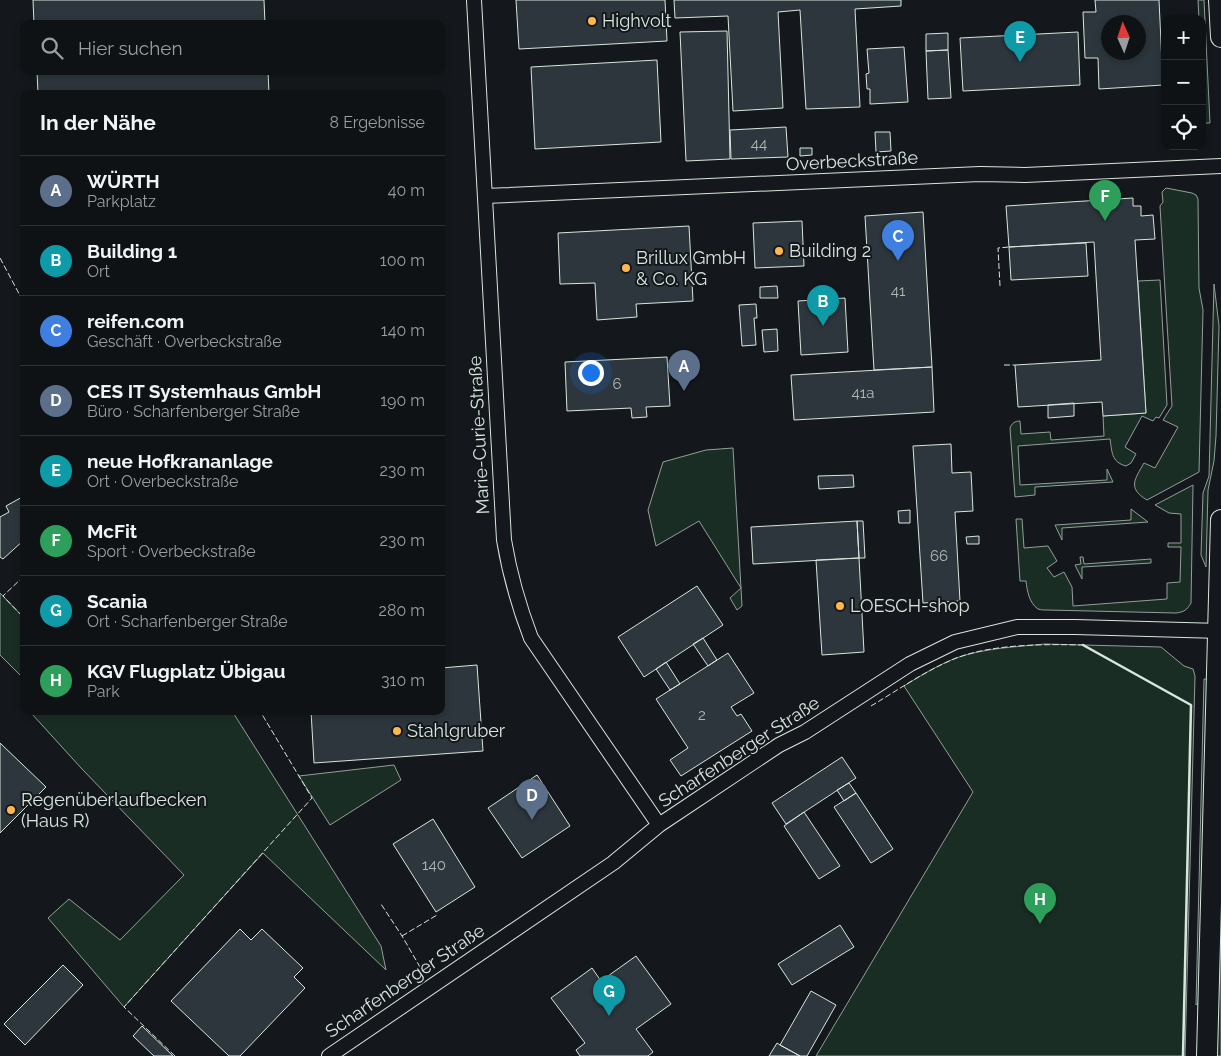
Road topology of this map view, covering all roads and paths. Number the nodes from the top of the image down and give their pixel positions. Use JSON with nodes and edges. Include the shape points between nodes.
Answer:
{"nodes":[{"id":1,"x":474,"y":0,"type":"edge"},
{"id":2,"x":1219,"y":0,"type":"edge"},
{"id":3,"x":1221,"y":37,"type":"edge"},
{"id":4,"x":1221,"y":166,"type":"edge"},
{"id":5,"x":485,"y":196,"type":"junction"},
{"id":6,"x":1221,"y":520,"type":"edge"},
{"id":7,"x":1220,"y":631,"type":"edge"},
{"id":8,"x":660,"y":825,"type":"junction"},
{"id":9,"x":329,"y":1056,"type":"edge"},
{"id":10,"x":1207,"y":1056,"type":"edge"}],
"edges":[{"from":1,"to":5,"type":"street","name":"Marie-Curie-Straße"},
{"from":2,"to":3,"type":"main road"},
{"from":4,"to":5,"type":"street","name":"Overbeckstraße"},
{"from":5,"to":8,"type":"street","name":"Marie-Curie-Straße","via":[[504,540],[520,611],[531,638]]},
{"from":6,"to":7,"type":"main road"},
{"from":7,"to":8,"type":"street","name":"Scharfenberger Straße","via":[[1017,627],[955,642],[910,664],[805,732],[779,745]]},
{"from":7,"to":10,"type":"main road"},
{"from":8,"to":9,"type":"street","name":"Scharfenberger Straße","via":[[613,863]]}]}
